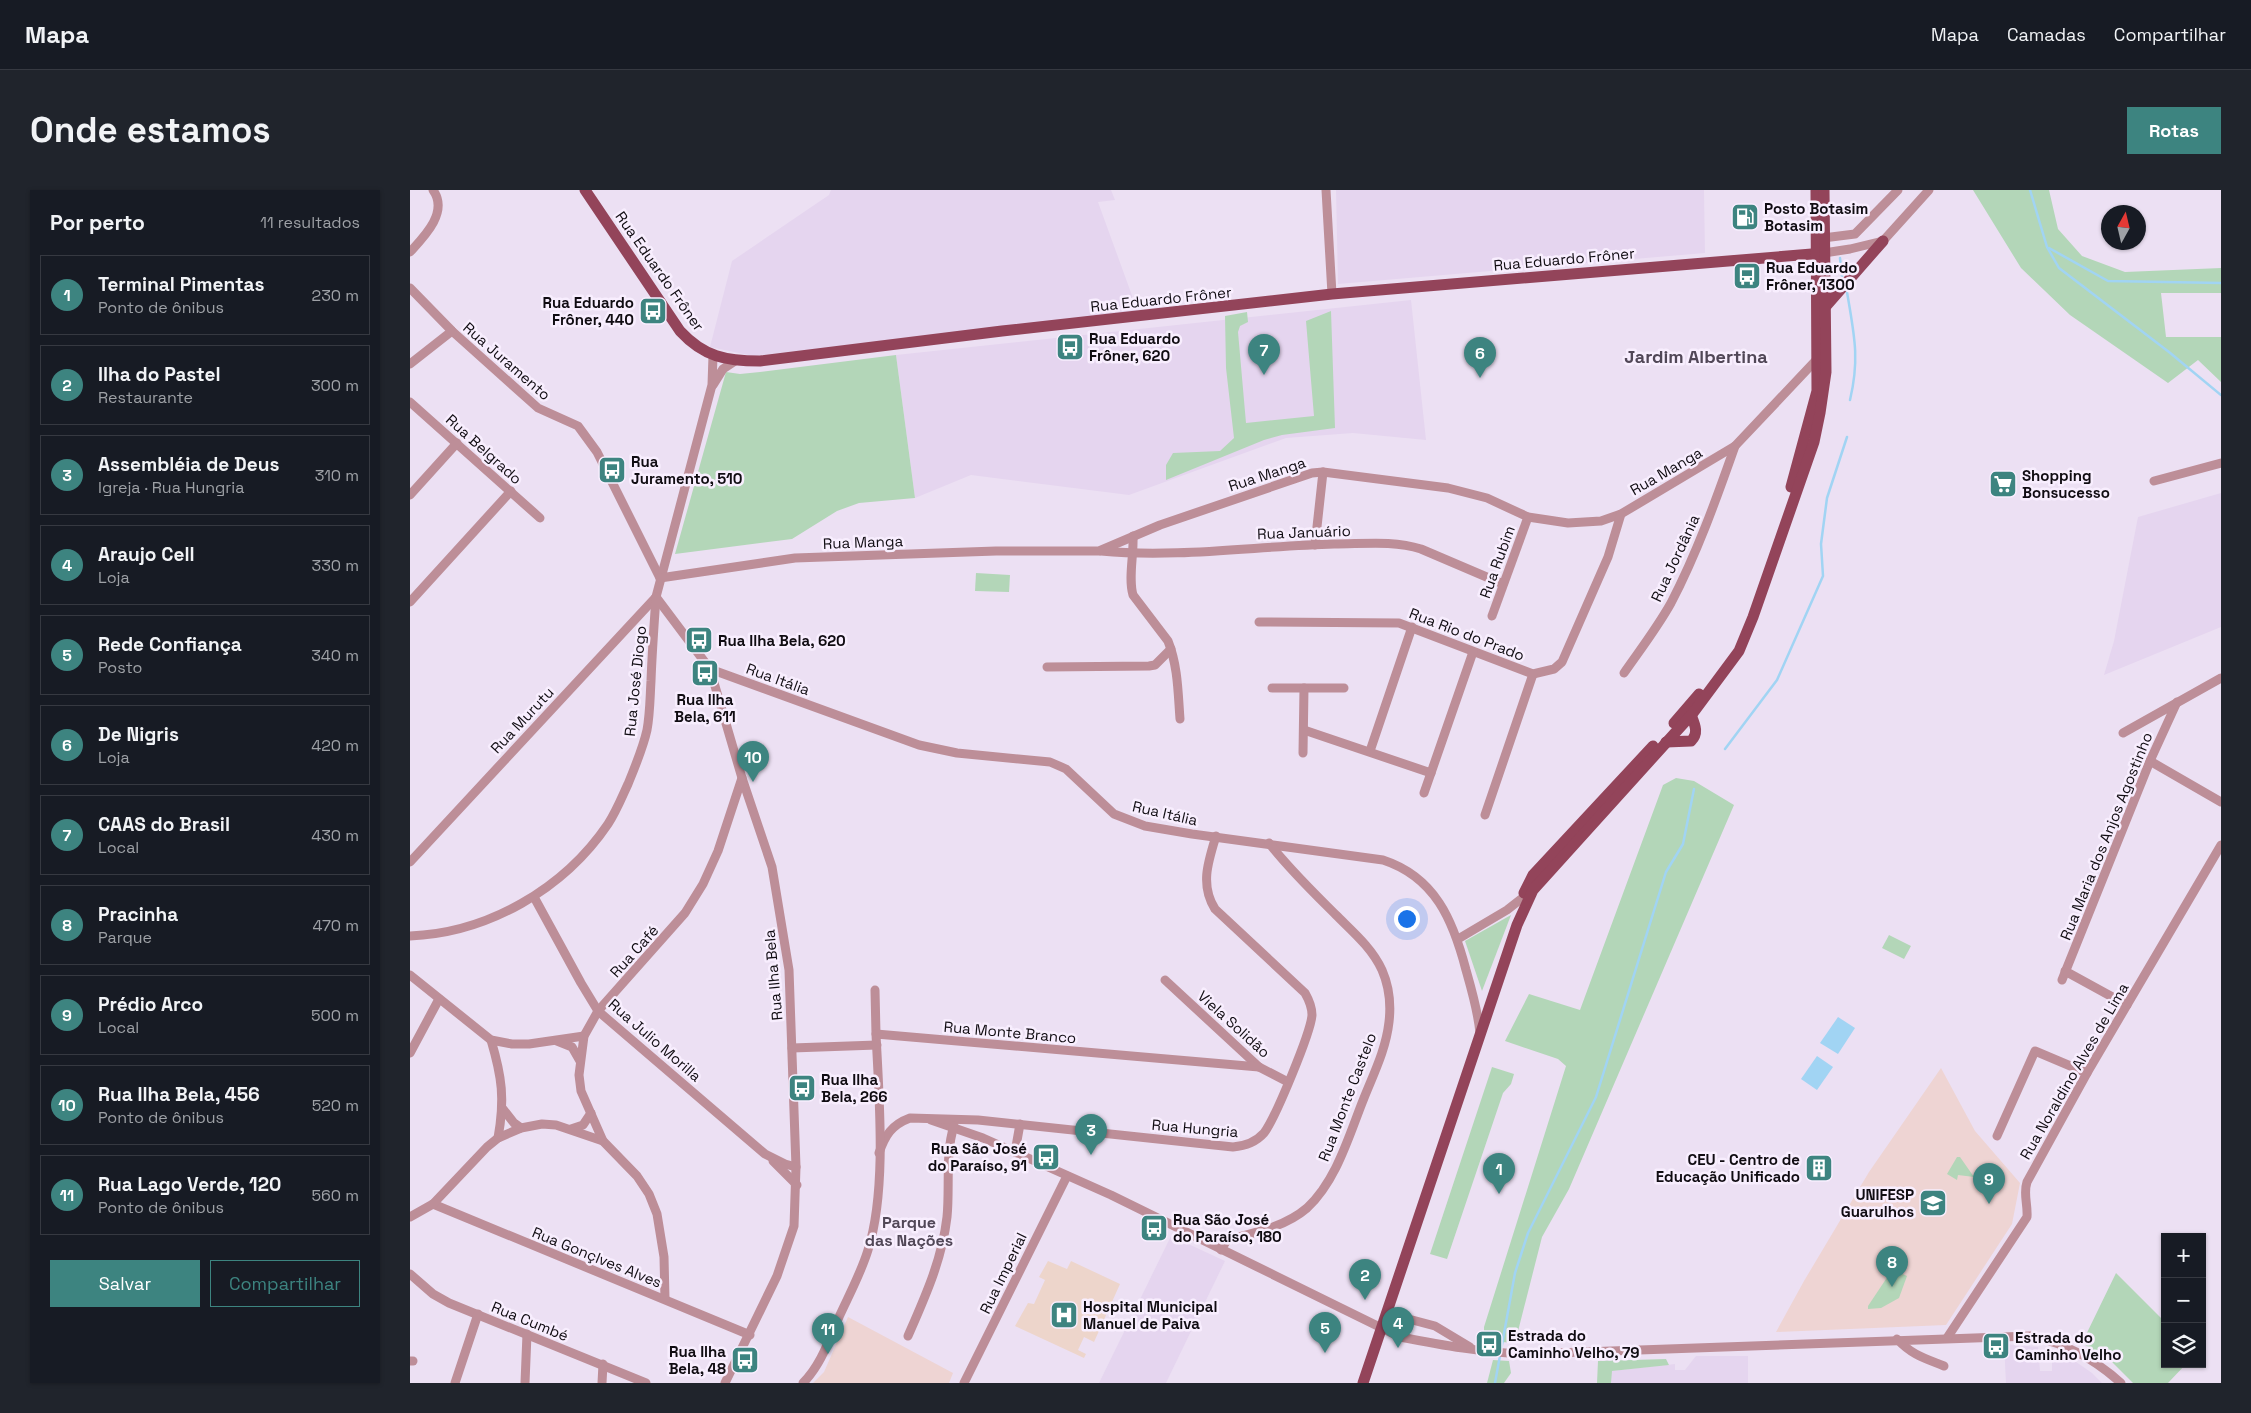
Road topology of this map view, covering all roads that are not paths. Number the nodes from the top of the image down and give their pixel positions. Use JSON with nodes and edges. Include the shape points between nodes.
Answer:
{"nodes":[{"id":1,"x":433,"y":190,"type":"edge"},
{"id":2,"x":585,"y":190,"type":"edge"},
{"id":3,"x":1326,"y":190,"type":"edge"},
{"id":4,"x":1816,"y":190,"type":"edge"},
{"id":5,"x":1824,"y":190,"type":"edge"},
{"id":6,"x":1898,"y":190,"type":"edge"},
{"id":7,"x":1929,"y":190,"type":"edge"},
{"id":8,"x":1823,"y":238,"type":"junction"},
{"id":9,"x":1883,"y":241,"type":"junction"},
{"id":10,"x":410,"y":252,"type":"edge"},
{"id":11,"x":1819,"y":253,"type":"junction"},
{"id":12,"x":410,"y":288,"type":"edge"},
{"id":13,"x":1332,"y":294,"type":"junction"},
{"id":14,"x":1826,"y":306,"type":"junction"},
{"id":15,"x":452,"y":331,"type":"junction"},
{"id":16,"x":1826,"y":350,"type":"junction"},
{"id":17,"x":713,"y":356,"type":"junction"},
{"id":18,"x":1816,"y":360,"type":"junction"},
{"id":19,"x":734,"y":361,"type":"junction"},
{"id":20,"x":410,"y":364,"type":"edge"},
{"id":21,"x":712,"y":385,"type":"junction"},
{"id":22,"x":410,"y":402,"type":"edge"},
{"id":23,"x":457,"y":443,"type":"junction"},
{"id":24,"x":1735,"y":446,"type":"junction"},
{"id":25,"x":2221,"y":463,"type":"edge"},
{"id":26,"x":1323,"y":472,"type":"junction"},
{"id":27,"x":2154,"y":481,"type":"dead end"},
{"id":28,"x":510,"y":491,"type":"junction"},
{"id":29,"x":410,"y":495,"type":"edge"},
{"id":30,"x":1620,"y":514,"type":"junction"},
{"id":31,"x":1528,"y":517,"type":"junction"},
{"id":32,"x":540,"y":518,"type":"dead end"},
{"id":33,"x":1134,"y":536,"type":"junction"},
{"id":34,"x":1315,"y":545,"type":"junction"},
{"id":35,"x":1099,"y":551,"type":"junction"},
{"id":36,"x":1134,"y":554,"type":"junction"},
{"id":37,"x":660,"y":578,"type":"junction"},
{"id":38,"x":1503,"y":584,"type":"junction"},
{"id":39,"x":656,"y":598,"type":"junction"},
{"id":40,"x":410,"y":602,"type":"edge"},
{"id":41,"x":1492,"y":616,"type":"dead end"},
{"id":42,"x":1259,"y":622,"type":"dead end"},
{"id":43,"x":1412,"y":627,"type":"junction"},
{"id":44,"x":1171,"y":649,"type":"junction"},
{"id":45,"x":1473,"y":652,"type":"junction"},
{"id":46,"x":1047,"y":667,"type":"dead end"},
{"id":47,"x":710,"y":668,"type":"junction"},
{"id":48,"x":1624,"y":673,"type":"dead end"},
{"id":49,"x":1533,"y":674,"type":"junction"},
{"id":50,"x":2221,"y":678,"type":"edge"},
{"id":51,"x":1272,"y":688,"type":"dead end"},
{"id":52,"x":1304,"y":688,"type":"junction"},
{"id":53,"x":1344,"y":688,"type":"dead end"},
{"id":54,"x":2177,"y":702,"type":"junction"},
{"id":55,"x":1691,"y":715,"type":"junction"},
{"id":56,"x":1180,"y":719,"type":"dead end"},
{"id":57,"x":1304,"y":730,"type":"junction"},
{"id":58,"x":2123,"y":733,"type":"dead end"},
{"id":59,"x":1666,"y":742,"type":"junction"},
{"id":60,"x":1370,"y":751,"type":"junction"},
{"id":61,"x":1303,"y":753,"type":"dead end"},
{"id":62,"x":2150,"y":761,"type":"junction"},
{"id":63,"x":1431,"y":772,"type":"junction"},
{"id":64,"x":742,"y":778,"type":"junction"},
{"id":65,"x":1424,"y":793,"type":"dead end"},
{"id":66,"x":749,"y":798,"type":"junction"},
{"id":67,"x":2221,"y":802,"type":"edge"},
{"id":68,"x":1486,"y":815,"type":"dead end"},
{"id":69,"x":729,"y":816,"type":"junction"},
{"id":70,"x":1216,"y":836,"type":"junction"},
{"id":71,"x":1269,"y":843,"type":"junction"},
{"id":72,"x":2221,"y":845,"type":"edge"},
{"id":73,"x":410,"y":862,"type":"edge"},
{"id":74,"x":1533,"y":890,"type":"junction"},
{"id":75,"x":534,"y":897,"type":"junction"},
{"id":76,"x":1520,"y":900,"type":"junction"},
{"id":77,"x":410,"y":936,"type":"edge"},
{"id":78,"x":1458,"y":939,"type":"junction"},
{"id":79,"x":410,"y":975,"type":"edge"},
{"id":80,"x":1165,"y":980,"type":"dead end"},
{"id":81,"x":875,"y":990,"type":"dead end"},
{"id":82,"x":439,"y":1000,"type":"junction"},
{"id":83,"x":2127,"y":1004,"type":"junction"},
{"id":84,"x":598,"y":1011,"type":"junction"},
{"id":85,"x":876,"y":1034,"type":"junction"},
{"id":86,"x":584,"y":1036,"type":"junction"},
{"id":87,"x":1480,"y":1038,"type":"junction"},
{"id":88,"x":491,"y":1040,"type":"junction"},
{"id":89,"x":554,"y":1040,"type":"junction"},
{"id":90,"x":512,"y":1044,"type":"junction"},
{"id":91,"x":877,"y":1045,"type":"junction"},
{"id":92,"x":792,"y":1048,"type":"junction"},
{"id":93,"x":410,"y":1053,"type":"edge"},
{"id":94,"x":498,"y":1061,"type":"junction"},
{"id":95,"x":580,"y":1064,"type":"junction"},
{"id":96,"x":1259,"y":1067,"type":"junction"},
{"id":97,"x":2087,"y":1073,"type":"junction"},
{"id":98,"x":1288,"y":1082,"type":"junction"},
{"id":99,"x":503,"y":1109,"type":"junction"},
{"id":100,"x":591,"y":1113,"type":"junction"},
{"id":101,"x":932,"y":1120,"type":"junction"},
{"id":102,"x":1020,"y":1124,"type":"junction"},
{"id":103,"x":954,"y":1126,"type":"junction"},
{"id":104,"x":521,"y":1128,"type":"junction"},
{"id":105,"x":571,"y":1129,"type":"junction"},
{"id":106,"x":1997,"y":1136,"type":"dead end"},
{"id":107,"x":498,"y":1138,"type":"junction"},
{"id":108,"x":603,"y":1141,"type":"junction"},
{"id":109,"x":1015,"y":1152,"type":"junction"},
{"id":110,"x":879,"y":1153,"type":"junction"},
{"id":111,"x":765,"y":1154,"type":"junction"},
{"id":112,"x":796,"y":1167,"type":"junction"},
{"id":113,"x":1067,"y":1176,"type":"junction"},
{"id":114,"x":797,"y":1185,"type":"junction"},
{"id":115,"x":433,"y":1204,"type":"junction"},
{"id":116,"x":410,"y":1217,"type":"edge"},
{"id":117,"x":1221,"y":1250,"type":"junction"},
{"id":118,"x":410,"y":1274,"type":"edge"},
{"id":119,"x":665,"y":1300,"type":"junction"},
{"id":120,"x":1386,"y":1313,"type":"junction"},
{"id":121,"x":478,"y":1314,"type":"junction"},
{"id":122,"x":1380,"y":1328,"type":"junction"},
{"id":123,"x":527,"y":1334,"type":"junction"},
{"id":124,"x":750,"y":1335,"type":"junction"},
{"id":125,"x":908,"y":1336,"type":"dead end"},
{"id":126,"x":1947,"y":1338,"type":"junction"},
{"id":127,"x":1897,"y":1339,"type":"junction"},
{"id":128,"x":1472,"y":1348,"type":"junction"},
{"id":129,"x":603,"y":1364,"type":"junction"},
{"id":130,"x":1944,"y":1366,"type":"dead end"},
{"id":131,"x":455,"y":1383,"type":"edge"},
{"id":132,"x":525,"y":1383,"type":"edge"},
{"id":133,"x":602,"y":1383,"type":"edge"},
{"id":134,"x":646,"y":1383,"type":"edge"},
{"id":135,"x":725,"y":1383,"type":"edge"},
{"id":136,"x":803,"y":1383,"type":"edge"},
{"id":137,"x":964,"y":1383,"type":"edge"},
{"id":138,"x":1364,"y":1383,"type":"edge"},
{"id":139,"x":2121,"y":1383,"type":"edge"}],
"edges":[{"from":1,"to":10,"type":"street","via":[[438,206],[435,218]]},
{"from":2,"to":17,"type":"main road","name":"Rua Eduardo Frôner","via":[[680,331]]},
{"from":3,"to":13,"type":"street"},
{"from":4,"to":11,"type":"main road"},
{"from":5,"to":8,"type":"main road"},
{"from":6,"to":8,"type":"street","via":[[1860,231],[1849,236]]},
{"from":7,"to":9,"type":"street"},
{"from":8,"to":11,"type":"main road"},
{"from":9,"to":11,"type":"street"},
{"from":9,"to":14,"type":"main road"},
{"from":11,"to":13,"type":"main road","name":"Rua Eduardo Frôner"},
{"from":11,"to":14,"type":"main road"},
{"from":11,"to":18,"type":"main road"},
{"from":12,"to":15,"type":"street","name":"Rua Juramento"},
{"from":13,"to":19,"type":"main road","name":"Rua Eduardo Frôner","via":[[760,362]]},
{"from":14,"to":16,"type":"main road"},
{"from":15,"to":20,"type":"street"},
{"from":15,"to":37,"type":"street","name":"Rua Juramento","via":[[538,408],[582,431],[597,452]]},
{"from":16,"to":18,"type":"street","name":"Rua Manga"},
{"from":16,"to":55,"type":"main road","via":[[1823,398],[1814,442],[1753,617],[1739,650]]},
{"from":17,"to":19,"type":"main road","name":"Rua Eduardo Frôner"},
{"from":17,"to":21,"type":"street"},
{"from":18,"to":24,"type":"street","name":"Rua Manga"},
{"from":18,"to":76,"type":"main road","via":[[1817,391],[1795,474],[1738,642],[1704,688],[1534,875]]},
{"from":19,"to":21,"type":"street","via":[[724,368]]},
{"from":21,"to":37,"type":"street"},
{"from":22,"to":23,"type":"street","name":"Rua Belgrado"},
{"from":23,"to":28,"type":"street","name":"Rua Belgrado"},
{"from":23,"to":29,"type":"street"},
{"from":24,"to":30,"type":"street","name":"Rua Manga"},
{"from":24,"to":48,"type":"street","name":"Rua Jordânia","via":[[1687,570],[1665,612]]},
{"from":25,"to":27,"type":"street"},
{"from":26,"to":31,"type":"street","name":"Rua Manga","via":[[1462,491],[1487,498]]},
{"from":26,"to":33,"type":"street","name":"Rua Manga","via":[[1312,473]]},
{"from":26,"to":34,"type":"street"},
{"from":28,"to":32,"type":"street","name":"Rua Belgrado"},
{"from":28,"to":40,"type":"street"},
{"from":30,"to":31,"type":"street","name":"Rua Manga","via":[[1584,523]]},
{"from":30,"to":49,"type":"street","name":"Rua Rio do Prado","via":[[1608,556],[1562,662],[1554,669]]},
{"from":31,"to":38,"type":"street","name":"Rua Rubim"},
{"from":33,"to":35,"type":"street","name":"Rua Manga"},
{"from":33,"to":36,"type":"street"},
{"from":34,"to":36,"type":"street","name":"Rua Januário"},
{"from":34,"to":38,"type":"street","name":"Rua Januário","via":[[1406,544]]},
{"from":35,"to":36,"type":"street","name":"Rua Januário"},
{"from":35,"to":37,"type":"street","name":"Rua Manga","via":[[795,558]]},
{"from":36,"to":44,"type":"street","via":[[1130,588]]},
{"from":37,"to":39,"type":"street"},
{"from":38,"to":41,"type":"street","name":"Rua Rubim"},
{"from":39,"to":47,"type":"street","name":"Rua Ilha Bela"},
{"from":39,"to":73,"type":"street","name":"Rua Murutu"},
{"from":39,"to":75,"type":"street","name":"Rua José Diogo","via":[[646,730],[637,763],[608,824],[570,868]]},
{"from":42,"to":43,"type":"street","name":"Rua Rio do Prado","via":[[1399,623]]},
{"from":43,"to":45,"type":"street","name":"Rua Rio do Prado"},
{"from":43,"to":60,"type":"street"},
{"from":44,"to":46,"type":"street","via":[[1155,665],[1149,666]]},
{"from":44,"to":56,"type":"street"},
{"from":45,"to":49,"type":"street","name":"Rua Rio do Prado"},
{"from":45,"to":63,"type":"street"},
{"from":47,"to":64,"type":"street","name":"Rua Ilha Bela"},
{"from":47,"to":70,"type":"street","name":"Rua Itália","via":[[919,745],[957,753],[1050,762],[1066,769],[1114,814],[1145,826]]},
{"from":49,"to":68,"type":"street"},
{"from":50,"to":54,"type":"street","name":"Rua Maria dos Anjos Agostinho"},
{"from":51,"to":52,"type":"street"},
{"from":52,"to":53,"type":"street"},
{"from":52,"to":57,"type":"street"},
{"from":54,"to":58,"type":"street","name":"Rua Maria dos Anjos Agostinho"},
{"from":54,"to":62,"type":"street","name":"Rua Maria dos Anjos Agostinho"},
{"from":55,"to":59,"type":"main road"},
{"from":55,"to":59,"type":"main road","via":[[1696,732],[1694,739]]},
{"from":57,"to":60,"type":"street"},
{"from":57,"to":61,"type":"street"},
{"from":59,"to":74,"type":"main road"},
{"from":60,"to":63,"type":"street"},
{"from":62,"to":67,"type":"street"},
{"from":62,"to":83,"type":"street","name":"Rua Maria dos Anjos Agostinho","via":[[2063,976]]},
{"from":63,"to":65,"type":"street"},
{"from":64,"to":66,"type":"street","name":"Rua Ilha Bela"},
{"from":64,"to":69,"type":"street","name":"Rua Café"},
{"from":66,"to":69,"type":"street"},
{"from":66,"to":92,"type":"street","name":"Rua Ilha Bela","via":[[772,867],[784,936],[789,970]]},
{"from":69,"to":84,"type":"street","name":"Rua Café","via":[[718,851],[685,913]]},
{"from":70,"to":71,"type":"street","name":"Rua Itália"},
{"from":70,"to":98,"type":"street","name":"Rua Hungria","via":[[1206,877],[1209,899],[1215,909],[1305,993],[1310,1003],[1310,1023]]},
{"from":71,"to":78,"type":"street","name":"Rua Itália","via":[[1383,860],[1402,866],[1446,910]]},
{"from":71,"to":117,"type":"street","name":"Rua Monte Castelo","via":[[1377,960],[1388,988],[1390,1020],[1382,1053],[1342,1152],[1319,1195],[1291,1219],[1227,1240]]},
{"from":72,"to":83,"type":"street","name":"Rua Noraldino Alves de Lima"},
{"from":74,"to":76,"type":"street"},
{"from":74,"to":87,"type":"main road","via":[[1517,925]]},
{"from":75,"to":77,"type":"street","name":"Rua José Diogo","via":[[461,930]]},
{"from":75,"to":84,"type":"street","name":"Rua Julio Morilla"},
{"from":76,"to":78,"type":"street"},
{"from":76,"to":87,"type":"main road","via":[[1489,992]]},
{"from":78,"to":87,"type":"street","name":"Rua Itália","via":[[1478,1012]]},
{"from":79,"to":82,"type":"street"},
{"from":80,"to":96,"type":"street","name":"Viela Solidão"},
{"from":81,"to":85,"type":"street"},
{"from":82,"to":88,"type":"street"},
{"from":82,"to":93,"type":"street"},
{"from":83,"to":97,"type":"street","name":"Rua Noraldino Alves de Lima"},
{"from":84,"to":86,"type":"street","name":"Rua Café"},
{"from":84,"to":111,"type":"street","name":"Rua Julio Morilla"},
{"from":85,"to":91,"type":"street"},
{"from":85,"to":96,"type":"street","name":"Rua Monte Branco"},
{"from":86,"to":89,"type":"street"},
{"from":86,"to":95,"type":"street"},
{"from":87,"to":120,"type":"main road"},
{"from":88,"to":90,"type":"street"},
{"from":88,"to":94,"type":"street"},
{"from":89,"to":90,"type":"street"},
{"from":89,"to":95,"type":"street","via":[[572,1047]]},
{"from":90,"to":94,"type":"street","via":[[505,1048]]},
{"from":91,"to":92,"type":"street"},
{"from":91,"to":110,"type":"street"},
{"from":92,"to":112,"type":"street","name":"Rua Ilha Bela"},
{"from":94,"to":99,"type":"street"},
{"from":95,"to":100,"type":"street","via":[[581,1091]]},
{"from":96,"to":98,"type":"street","name":"Viela Solidão"},
{"from":97,"to":106,"type":"street","via":[[2035,1050]]},
{"from":97,"to":126,"type":"street","name":"Rua Noraldino Alves de Lima","via":[[2027,1182],[2024,1190],[2027,1217]]},
{"from":98,"to":102,"type":"street","name":"Rua Hungria","via":[[1264,1132],[1244,1146]]},
{"from":99,"to":104,"type":"street"},
{"from":99,"to":107,"type":"street"},
{"from":100,"to":105,"type":"street","via":[[583,1125]]},
{"from":100,"to":108,"type":"street"},
{"from":101,"to":102,"type":"street","name":"Rua Hungria"},
{"from":101,"to":103,"type":"street"},
{"from":101,"to":110,"type":"street","name":"Rua Hungria","via":[[910,1118],[900,1122],[890,1129]]},
{"from":102,"to":109,"type":"street"},
{"from":103,"to":109,"type":"street"},
{"from":103,"to":125,"type":"street","via":[[943,1242],[936,1272]]},
{"from":104,"to":105,"type":"street","via":[[542,1124]]},
{"from":104,"to":107,"type":"street"},
{"from":105,"to":108,"type":"street"},
{"from":107,"to":115,"type":"street","via":[[474,1158]]},
{"from":108,"to":119,"type":"street","via":[[637,1176],[657,1214],[664,1257]]},
{"from":109,"to":113,"type":"street"},
{"from":110,"to":136,"type":"street","via":[[877,1205],[868,1251],[814,1372]]},
{"from":111,"to":112,"type":"street","name":"Rua Julio Morilla"},
{"from":111,"to":114,"type":"street"},
{"from":112,"to":114,"type":"street","name":"Rua Ilha Bela"},
{"from":113,"to":117,"type":"street"},
{"from":113,"to":137,"type":"street","name":"Rua Imperial"},
{"from":114,"to":124,"type":"street","name":"Rua Ilha Bela","via":[[794,1226],[788,1250]]},
{"from":115,"to":116,"type":"street"},
{"from":115,"to":119,"type":"street","name":"Rua Gonçlves Alves"},
{"from":117,"to":122,"type":"street"},
{"from":118,"to":121,"type":"street","name":"Rua Cumbé","via":[[433,1294]]},
{"from":119,"to":124,"type":"street","name":"Rua Gonçlves Alves"},
{"from":120,"to":122,"type":"main road"},
{"from":120,"to":128,"type":"street","via":[[1435,1326]]},
{"from":121,"to":123,"type":"street","name":"Rua Cumbé"},
{"from":121,"to":131,"type":"street"},
{"from":122,"to":128,"type":"street","via":[[1400,1337]]},
{"from":122,"to":138,"type":"main road"},
{"from":123,"to":129,"type":"street","name":"Rua Cumbé"},
{"from":123,"to":132,"type":"street"},
{"from":124,"to":135,"type":"street","name":"Rua Ilha Bela"},
{"from":126,"to":127,"type":"street"},
{"from":126,"to":139,"type":"street","via":[[2030,1336],[2046,1339],[2085,1355]]},
{"from":127,"to":128,"type":"street","via":[[1785,1350],[1510,1354]]},
{"from":127,"to":130,"type":"street","via":[[1915,1355]]},
{"from":129,"to":133,"type":"street"},
{"from":129,"to":134,"type":"street","name":"Rua Cumbé"}]}
